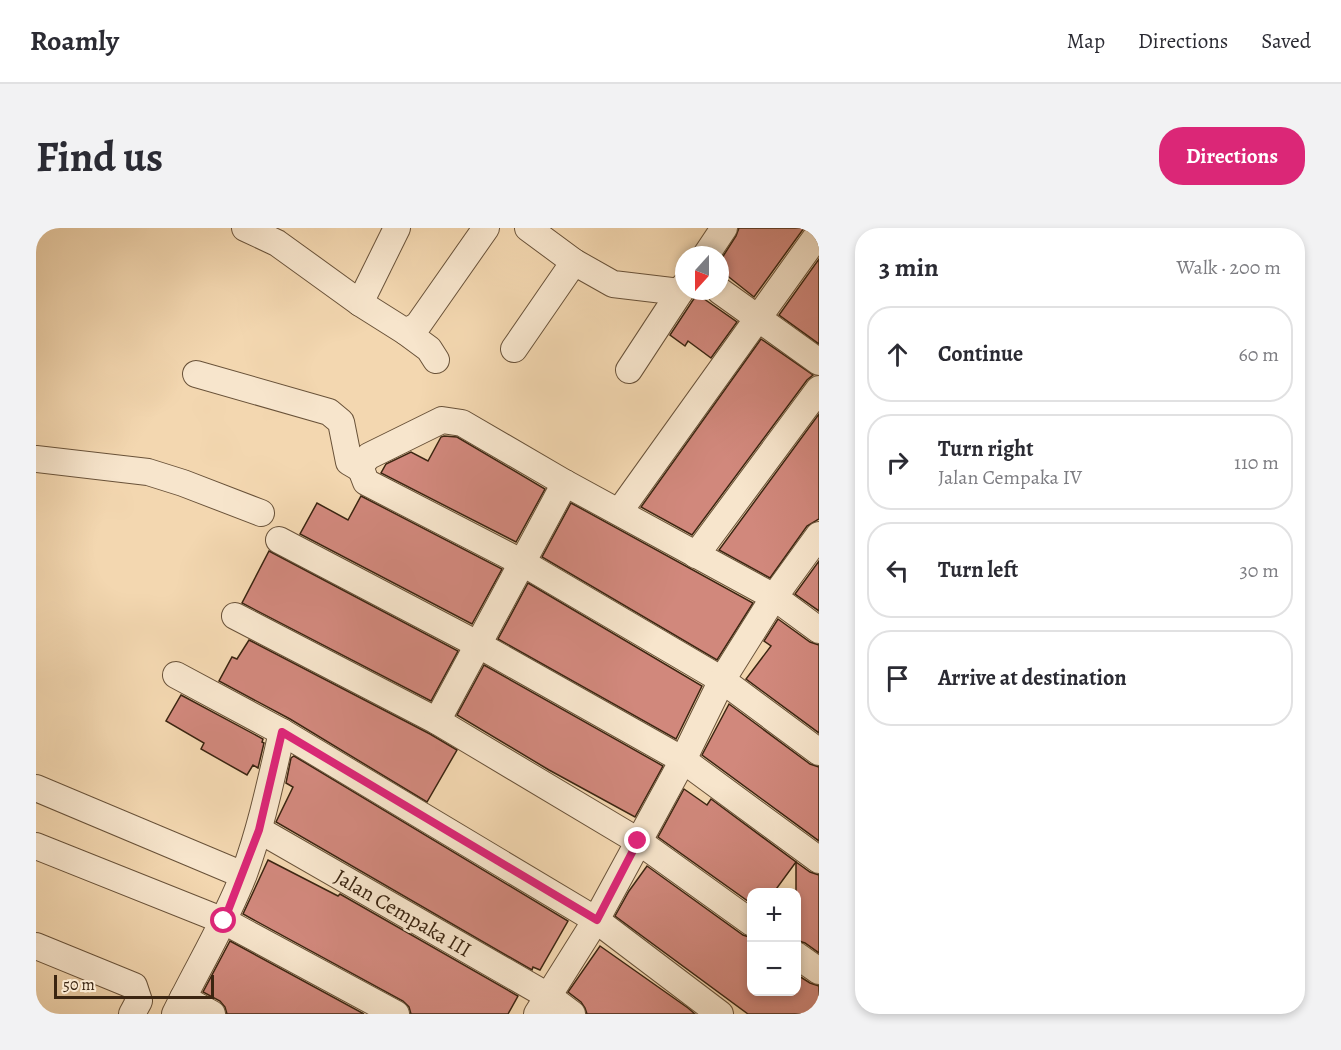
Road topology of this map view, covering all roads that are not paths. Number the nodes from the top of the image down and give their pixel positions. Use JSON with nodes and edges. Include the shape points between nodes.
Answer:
{"nodes":[{"id":1,"x":244,"y":228,"type":"edge"},
{"id":2,"x":397,"y":228,"type":"edge"},
{"id":3,"x":486,"y":228,"type":"edge"},
{"id":4,"x":528,"y":228,"type":"edge"},
{"id":5,"x":724,"y":228,"type":"edge"},
{"id":6,"x":819,"y":233,"type":"edge"},
{"id":7,"x":281,"y":236,"type":"edge"},
{"id":8,"x":712,"y":246,"type":"edge"},
{"id":9,"x":574,"y":262,"type":"junction"},
{"id":10,"x":675,"y":289,"type":"edge"},
{"id":11,"x":729,"y":297,"type":"edge"},
{"id":12,"x":675,"y":300,"type":"edge"},
{"id":13,"x":360,"y":303,"type":"junction"},
{"id":14,"x":759,"y":318,"type":"junction"},
{"id":15,"x":406,"y":332,"type":"junction"},
{"id":16,"x":514,"y":349,"type":"dead end"},
{"id":17,"x":436,"y":360,"type":"dead end"},
{"id":18,"x":819,"y":362,"type":"edge"},
{"id":19,"x":629,"y":370,"type":"dead end"},
{"id":20,"x":196,"y":374,"type":"dead end"},
{"id":21,"x":819,"y":389,"type":"edge"},
{"id":22,"x":36,"y":459,"type":"edge"},
{"id":23,"x":361,"y":469,"type":"junction"},
{"id":24,"x":565,"y":483,"type":"junction"},
{"id":25,"x":619,"y":512,"type":"junction"},
{"id":26,"x":261,"y":513,"type":"dead end"},
{"id":27,"x":819,"y":535,"type":"edge"},
{"id":28,"x":279,"y":540,"type":"dead end"},
{"id":29,"x":696,"y":555,"type":"junction"},
{"id":30,"x":523,"y":563,"type":"junction"},
{"id":31,"x":774,"y":597,"type":"junction"},
{"id":32,"x":235,"y":616,"type":"dead end"},
{"id":33,"x":819,"y":630,"type":"edge"},
{"id":34,"x":478,"y":645,"type":"junction"},
{"id":35,"x":177,"y":675,"type":"dead end"},
{"id":36,"x":722,"y":680,"type":"junction"},
{"id":37,"x":437,"y":721,"type":"junction"},
{"id":38,"x":282,"y":732,"type":"junction"},
{"id":39,"x":819,"y":752,"type":"edge"},
{"id":40,"x":683,"y":760,"type":"junction"},
{"id":41,"x":36,"y":788,"type":"edge"},
{"id":42,"x":259,"y":830,"type":"junction"},
{"id":43,"x":638,"y":841,"type":"junction"},
{"id":44,"x":36,"y":846,"type":"edge"},
{"id":45,"x":819,"y":860,"type":"edge"},
{"id":46,"x":243,"y":875,"type":"junction"},
{"id":47,"x":747,"y":919,"type":"edge"},
{"id":48,"x":597,"y":920,"type":"junction"},
{"id":49,"x":224,"y":921,"type":"junction"},
{"id":50,"x":36,"y":946,"type":"edge"},
{"id":51,"x":801,"y":958,"type":"edge"},
{"id":52,"x":819,"y":971,"type":"edge"},
{"id":53,"x":542,"y":1005,"type":"edge"},
{"id":54,"x":179,"y":1006,"type":"edge"},
{"id":55,"x":132,"y":1014,"type":"edge"},
{"id":56,"x":212,"y":1014,"type":"edge"},
{"id":57,"x":396,"y":1014,"type":"edge"},
{"id":58,"x":572,"y":1014,"type":"edge"},
{"id":59,"x":720,"y":1014,"type":"edge"}],
"edges":[{"from":1,"to":7,"type":"street"},
{"from":2,"to":13,"type":"street"},
{"from":3,"to":15,"type":"street","via":[[418,324]]},
{"from":4,"to":9,"type":"street"},
{"from":5,"to":8,"type":"street"},
{"from":6,"to":14,"type":"street"},
{"from":7,"to":13,"type":"street"},
{"from":9,"to":10,"type":"street","via":[[613,284]]},
{"from":9,"to":16,"type":"street"},
{"from":11,"to":14,"type":"street"},
{"from":12,"to":19,"type":"street"},
{"from":13,"to":15,"type":"street"},
{"from":14,"to":18,"type":"street"},
{"from":14,"to":25,"type":"street"},
{"from":15,"to":17,"type":"street","via":[[429,349]]},
{"from":20,"to":23,"type":"street","via":[[329,412],[341,422],[349,462]]},
{"from":21,"to":29,"type":"street"},
{"from":22,"to":26,"type":"street","via":[[148,472]]},
{"from":23,"to":24,"type":"street","via":[[369,456],[442,420],[451,420]]},
{"from":23,"to":30,"type":"street","via":[[366,482]]},
{"from":24,"to":25,"type":"street"},
{"from":24,"to":30,"type":"street"},
{"from":25,"to":29,"type":"street"},
{"from":27,"to":31,"type":"street"},
{"from":28,"to":34,"type":"street"},
{"from":29,"to":31,"type":"street"},
{"from":30,"to":34,"type":"street"},
{"from":30,"to":36,"type":"street"},
{"from":31,"to":33,"type":"street"},
{"from":31,"to":36,"type":"street"},
{"from":32,"to":37,"type":"street"},
{"from":34,"to":37,"type":"street"},
{"from":34,"to":40,"type":"street"},
{"from":35,"to":38,"type":"street"},
{"from":36,"to":39,"type":"street"},
{"from":36,"to":40,"type":"street"},
{"from":37,"to":43,"type":"street"},
{"from":38,"to":42,"type":"street"},
{"from":38,"to":48,"type":"street"},
{"from":40,"to":43,"type":"street"},
{"from":40,"to":45,"type":"street"},
{"from":41,"to":46,"type":"street"},
{"from":42,"to":46,"type":"street"},
{"from":42,"to":53,"type":"street","name":"Jalan Cempaka III"},
{"from":43,"to":47,"type":"street"},
{"from":43,"to":48,"type":"street"},
{"from":44,"to":49,"type":"street"},
{"from":46,"to":49,"type":"street"},
{"from":48,"to":53,"type":"street"},
{"from":48,"to":59,"type":"street"},
{"from":49,"to":54,"type":"street"},
{"from":49,"to":57,"type":"street"},
{"from":50,"to":55,"type":"street","via":[[134,986],[139,1001]]},
{"from":51,"to":52,"type":"street"},
{"from":53,"to":58,"type":"street","name":"Jalan Cempaka III"},
{"from":54,"to":56,"type":"street"}]}
